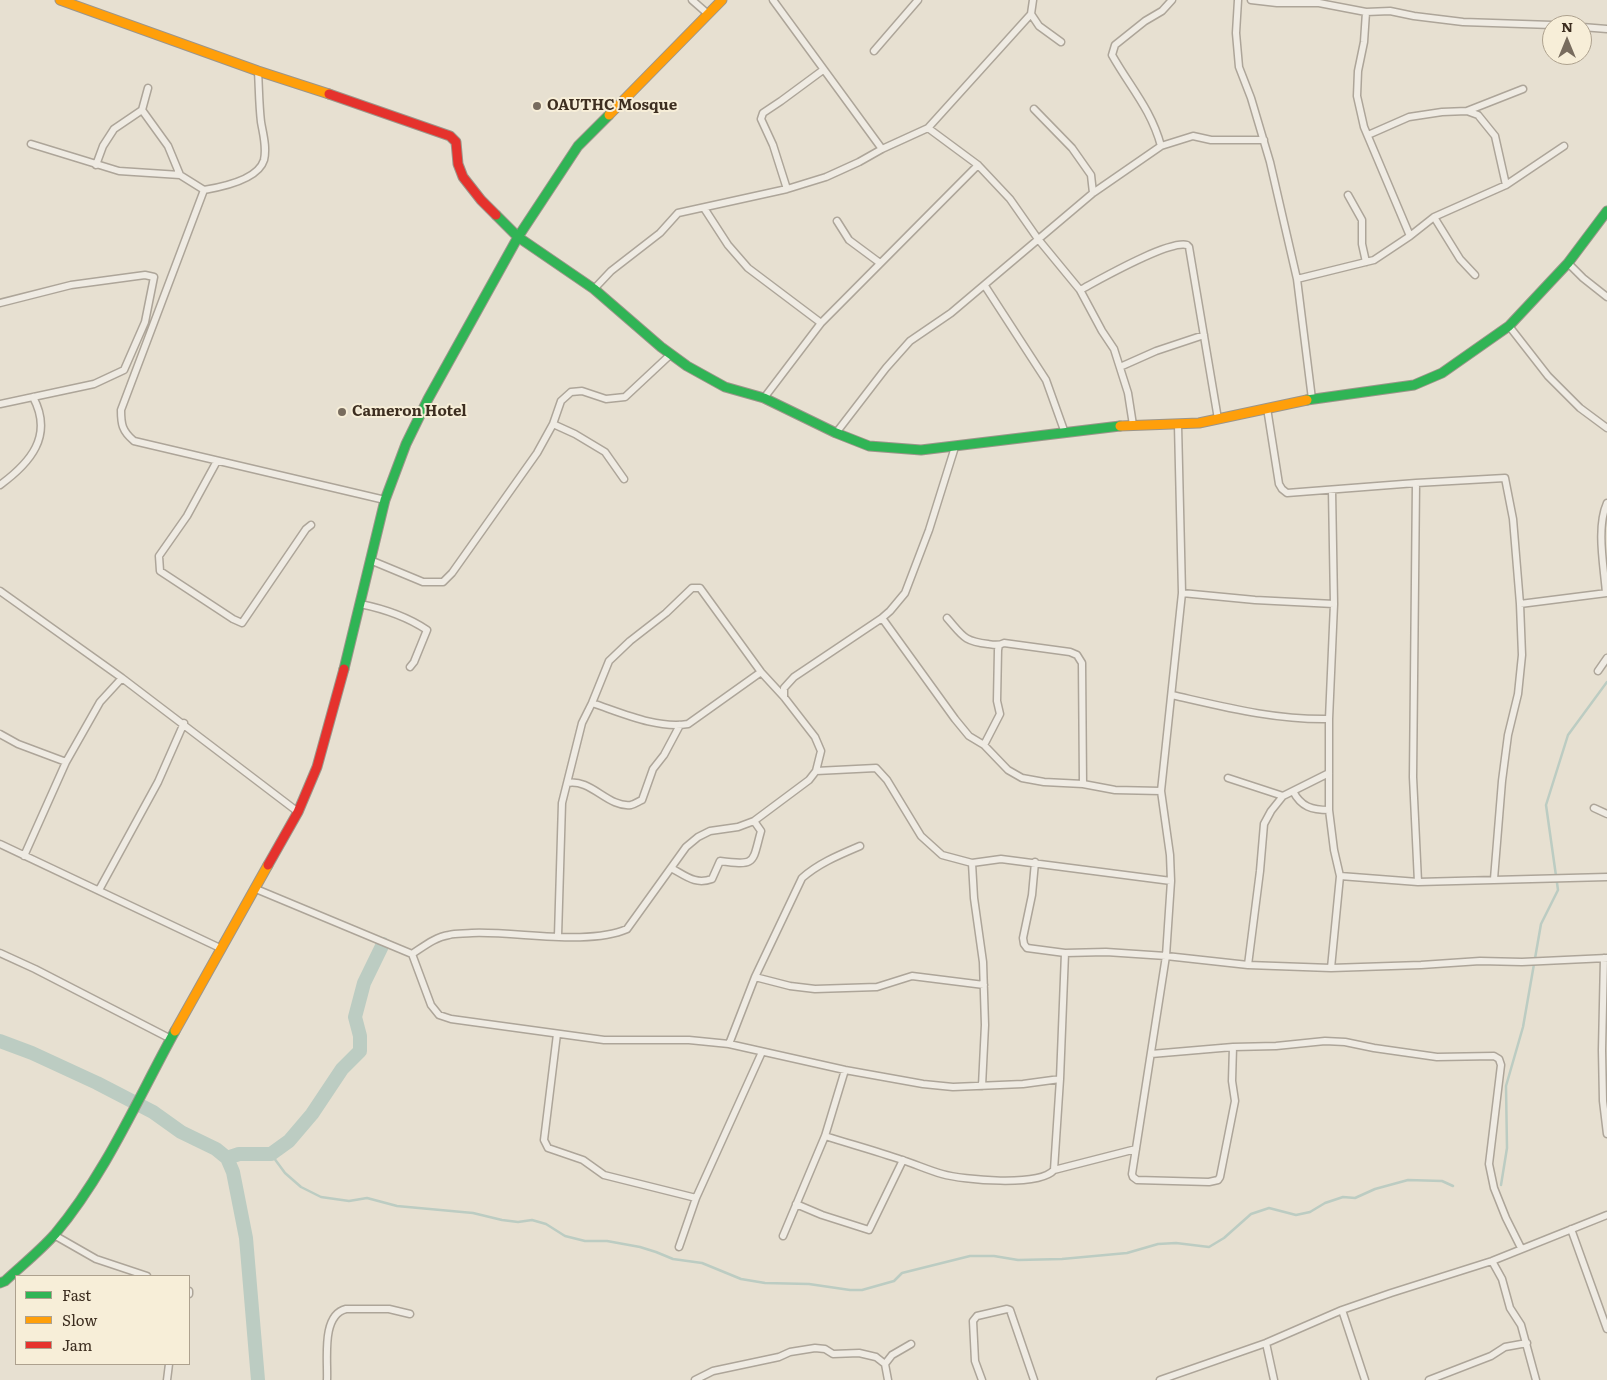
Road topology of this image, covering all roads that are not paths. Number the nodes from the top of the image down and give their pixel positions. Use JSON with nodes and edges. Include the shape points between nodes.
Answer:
{"nodes":[{"id":1,"x":60,"y":0,"type":"edge"},
{"id":2,"x":692,"y":0,"type":"edge"},
{"id":3,"x":722,"y":0,"type":"edge"},
{"id":4,"x":773,"y":0,"type":"edge"},
{"id":5,"x":918,"y":0,"type":"edge"},
{"id":6,"x":1034,"y":0,"type":"edge"},
{"id":7,"x":1172,"y":0,"type":"edge"},
{"id":8,"x":1238,"y":0,"type":"edge"},
{"id":9,"x":1250,"y":0,"type":"edge"},
{"id":10,"x":1277,"y":2,"type":"edge"},
{"id":11,"x":1366,"y":12,"type":"junction"},
{"id":12,"x":708,"y":14,"type":"junction"},
{"id":13,"x":1031,"y":14,"type":"junction"},
{"id":14,"x":1542,"y":25,"type":"edge"},
{"id":15,"x":1592,"y":28,"type":"edge"},
{"id":16,"x":1607,"y":29,"type":"edge"},
{"id":17,"x":1061,"y":42,"type":"dead end"},
{"id":18,"x":874,"y":51,"type":"dead end"},
{"id":19,"x":823,"y":70,"type":"junction"},
{"id":20,"x":258,"y":71,"type":"junction"},
{"id":21,"x":148,"y":88,"type":"dead end"},
{"id":22,"x":1524,"y":88,"type":"dead end"},
{"id":23,"x":1034,"y":109,"type":"dead end"},
{"id":24,"x":142,"y":110,"type":"junction"},
{"id":25,"x":1467,"y":110,"type":"junction"},
{"id":26,"x":928,"y":128,"type":"junction"},
{"id":27,"x":1368,"y":135,"type":"junction"},
{"id":28,"x":1264,"y":140,"type":"junction"},
{"id":29,"x":32,"y":144,"type":"dead end"},
{"id":30,"x":1161,"y":146,"type":"junction"},
{"id":31,"x":1564,"y":146,"type":"dead end"},
{"id":32,"x":882,"y":149,"type":"junction"},
{"id":33,"x":96,"y":165,"type":"junction"},
{"id":34,"x":978,"y":165,"type":"junction"},
{"id":35,"x":180,"y":175,"type":"junction"},
{"id":36,"x":1506,"y":185,"type":"junction"},
{"id":37,"x":788,"y":189,"type":"junction"},
{"id":38,"x":204,"y":190,"type":"junction"},
{"id":39,"x":1093,"y":193,"type":"junction"},
{"id":40,"x":1348,"y":195,"type":"dead end"},
{"id":41,"x":704,"y":208,"type":"junction"},
{"id":42,"x":1607,"y":211,"type":"edge"},
{"id":43,"x":1434,"y":217,"type":"junction"},
{"id":44,"x":837,"y":222,"type":"dead end"},
{"id":45,"x":1410,"y":236,"type":"junction"},
{"id":46,"x":518,"y":237,"type":"junction"},
{"id":47,"x":1038,"y":239,"type":"junction"},
{"id":48,"x":1366,"y":262,"type":"junction"},
{"id":49,"x":880,"y":263,"type":"junction"},
{"id":50,"x":1568,"y":263,"type":"junction"},
{"id":51,"x":1476,"y":275,"type":"dead end"},
{"id":52,"x":1297,"y":279,"type":"junction"},
{"id":53,"x":984,"y":286,"type":"junction"},
{"id":54,"x":594,"y":289,"type":"junction"},
{"id":55,"x":1080,"y":290,"type":"junction"},
{"id":56,"x":1607,"y":297,"type":"edge"},
{"id":57,"x":0,"y":303,"type":"edge"},
{"id":58,"x":821,"y":323,"type":"junction"},
{"id":59,"x":1509,"y":326,"type":"junction"},
{"id":60,"x":1204,"y":335,"type":"junction"},
{"id":61,"x":670,"y":355,"type":"junction"},
{"id":62,"x":1120,"y":367,"type":"junction"},
{"id":63,"x":33,"y":397,"type":"junction"},
{"id":64,"x":764,"y":398,"type":"junction"},
{"id":65,"x":1312,"y":399,"type":"junction"},
{"id":66,"x":0,"y":404,"type":"edge"},
{"id":67,"x":1267,"y":408,"type":"junction"},
{"id":68,"x":1218,"y":419,"type":"junction"},
{"id":69,"x":553,"y":424,"type":"junction"},
{"id":70,"x":1178,"y":424,"type":"junction"},
{"id":71,"x":1133,"y":425,"type":"junction"},
{"id":72,"x":1607,"y":428,"type":"edge"},
{"id":73,"x":836,"y":433,"type":"junction"},
{"id":74,"x":1065,"y":433,"type":"junction"},
{"id":75,"x":955,"y":447,"type":"junction"},
{"id":76,"x":218,"y":461,"type":"junction"},
{"id":77,"x":624,"y":479,"type":"dead end"},
{"id":78,"x":1416,"y":482,"type":"junction"},
{"id":79,"x":0,"y":485,"type":"edge"},
{"id":80,"x":1332,"y":490,"type":"junction"},
{"id":81,"x":385,"y":500,"type":"junction"},
{"id":82,"x":1607,"y":503,"type":"edge"},
{"id":83,"x":311,"y":525,"type":"dead end"},
{"id":84,"x":370,"y":560,"type":"junction"},
{"id":85,"x":0,"y":591,"type":"edge"},
{"id":86,"x":1182,"y":593,"type":"junction"},
{"id":87,"x":1607,"y":593,"type":"edge"},
{"id":88,"x":360,"y":604,"type":"junction"},
{"id":89,"x":1334,"y":604,"type":"junction"},
{"id":90,"x":1520,"y":604,"type":"junction"},
{"id":91,"x":882,"y":618,"type":"junction"},
{"id":92,"x":947,"y":618,"type":"dead end"},
{"id":93,"x":999,"y":645,"type":"junction"},
{"id":94,"x":1607,"y":658,"type":"edge"},
{"id":95,"x":410,"y":667,"type":"dead end"},
{"id":96,"x":1598,"y":671,"type":"dead end"},
{"id":97,"x":761,"y":672,"type":"junction"},
{"id":98,"x":122,"y":678,"type":"junction"},
{"id":99,"x":1172,"y":695,"type":"junction"},
{"id":100,"x":784,"y":697,"type":"junction"},
{"id":101,"x":592,"y":703,"type":"junction"},
{"id":102,"x":1329,"y":718,"type":"junction"},
{"id":103,"x":184,"y":723,"type":"junction"},
{"id":104,"x":680,"y":725,"type":"junction"},
{"id":105,"x":0,"y":734,"type":"edge"},
{"id":106,"x":984,"y":745,"type":"junction"},
{"id":107,"x":66,"y":762,"type":"junction"},
{"id":108,"x":816,"y":771,"type":"junction"},
{"id":109,"x":1329,"y":773,"type":"junction"},
{"id":110,"x":1228,"y":778,"type":"dead end"},
{"id":111,"x":567,"y":783,"type":"junction"},
{"id":112,"x":1083,"y":784,"type":"junction"},
{"id":113,"x":1161,"y":791,"type":"junction"},
{"id":114,"x":1293,"y":791,"type":"junction"},
{"id":115,"x":1283,"y":796,"type":"junction"},
{"id":116,"x":1594,"y":808,"type":"dead end"},
{"id":117,"x":1329,"y":810,"type":"junction"},
{"id":118,"x":298,"y":812,"type":"junction"},
{"id":119,"x":1607,"y":814,"type":"edge"},
{"id":120,"x":754,"y":821,"type":"junction"},
{"id":121,"x":0,"y":844,"type":"edge"},
{"id":122,"x":860,"y":846,"type":"dead end"},
{"id":123,"x":24,"y":856,"type":"junction"},
{"id":124,"x":1035,"y":862,"type":"junction"},
{"id":125,"x":972,"y":863,"type":"junction"},
{"id":126,"x":671,"y":868,"type":"junction"},
{"id":127,"x":1340,"y":876,"type":"junction"},
{"id":128,"x":1607,"y":877,"type":"edge"},
{"id":129,"x":1494,"y":879,"type":"junction"},
{"id":130,"x":1171,"y":881,"type":"junction"},
{"id":131,"x":1418,"y":882,"type":"junction"},
{"id":132,"x":256,"y":889,"type":"junction"},
{"id":133,"x":99,"y":890,"type":"junction"},
{"id":134,"x":558,"y":936,"type":"junction"},
{"id":135,"x":220,"y":948,"type":"junction"},
{"id":136,"x":0,"y":953,"type":"edge"},
{"id":137,"x":1065,"y":953,"type":"junction"},
{"id":138,"x":412,"y":954,"type":"junction"},
{"id":139,"x":1166,"y":956,"type":"junction"},
{"id":140,"x":1605,"y":958,"type":"edge"},
{"id":141,"x":1248,"y":965,"type":"junction"},
{"id":142,"x":1331,"y":968,"type":"junction"},
{"id":143,"x":755,"y":977,"type":"junction"},
{"id":144,"x":984,"y":985,"type":"junction"},
{"id":145,"x":557,"y":1034,"type":"junction"},
{"id":146,"x":170,"y":1039,"type":"junction"},
{"id":147,"x":728,"y":1044,"type":"junction"},
{"id":148,"x":1233,"y":1047,"type":"junction"},
{"id":149,"x":762,"y":1052,"type":"junction"},
{"id":150,"x":1151,"y":1054,"type":"junction"},
{"id":151,"x":845,"y":1070,"type":"junction"},
{"id":152,"x":1060,"y":1079,"type":"junction"},
{"id":153,"x":982,"y":1086,"type":"junction"},
{"id":154,"x":1607,"y":1134,"type":"edge"},
{"id":155,"x":825,"y":1136,"type":"junction"},
{"id":156,"x":1136,"y":1149,"type":"junction"},
{"id":157,"x":903,"y":1160,"type":"junction"},
{"id":158,"x":1054,"y":1170,"type":"junction"},
{"id":159,"x":696,"y":1198,"type":"junction"},
{"id":160,"x":796,"y":1204,"type":"junction"},
{"id":161,"x":1607,"y":1215,"type":"edge"},
{"id":162,"x":1571,"y":1229,"type":"junction"},
{"id":163,"x":54,"y":1235,"type":"junction"},
{"id":164,"x":783,"y":1236,"type":"dead end"},
{"id":165,"x":679,"y":1247,"type":"dead end"},
{"id":166,"x":1521,"y":1248,"type":"junction"},
{"id":167,"x":1492,"y":1261,"type":"junction"},
{"id":168,"x":144,"y":1275,"type":"edge"},
{"id":169,"x":0,"y":1283,"type":"edge"},
{"id":170,"x":1342,"y":1310,"type":"junction"},
{"id":171,"x":410,"y":1314,"type":"dead end"},
{"id":172,"x":1607,"y":1329,"type":"edge"},
{"id":173,"x":1266,"y":1343,"type":"junction"},
{"id":174,"x":1527,"y":1343,"type":"junction"},
{"id":175,"x":911,"y":1344,"type":"dead end"},
{"id":176,"x":885,"y":1364,"type":"junction"},
{"id":177,"x":169,"y":1365,"type":"edge"},
{"id":178,"x":167,"y":1380,"type":"edge"},
{"id":179,"x":326,"y":1380,"type":"edge"},
{"id":180,"x":695,"y":1380,"type":"edge"},
{"id":181,"x":888,"y":1380,"type":"edge"},
{"id":182,"x":982,"y":1380,"type":"edge"},
{"id":183,"x":1034,"y":1380,"type":"edge"},
{"id":184,"x":1160,"y":1380,"type":"edge"},
{"id":185,"x":1274,"y":1380,"type":"edge"},
{"id":186,"x":1365,"y":1380,"type":"edge"},
{"id":187,"x":1429,"y":1380,"type":"edge"},
{"id":188,"x":1536,"y":1380,"type":"edge"}],
"edges":[{"from":1,"to":20,"type":"street"},
{"from":2,"to":12,"type":"street"},
{"from":3,"to":12,"type":"street"},
{"from":4,"to":19,"type":"street"},
{"from":5,"to":18,"type":"street"},
{"from":6,"to":13,"type":"street"},
{"from":7,"to":30,"type":"street","via":[[1115,45],[1112,55],[1152,118]]},
{"from":8,"to":28,"type":"street","via":[[1239,67]]},
{"from":9,"to":10,"type":"street"},
{"from":10,"to":11,"type":"street","via":[[1319,4]]},
{"from":11,"to":14,"type":"street","via":[[1390,11],[1463,22]]},
{"from":11,"to":27,"type":"street","via":[[1357,96]]},
{"from":12,"to":46,"type":"street","via":[[578,146]]},
{"from":13,"to":17,"type":"street","via":[[1038,26]]},
{"from":13,"to":26,"type":"street"},
{"from":15,"to":16,"type":"street"},
{"from":19,"to":32,"type":"street"},
{"from":19,"to":37,"type":"street","via":[[763,112],[761,119]]},
{"from":20,"to":38,"type":"street","via":[[264,160],[256,172],[227,186]]},
{"from":20,"to":46,"type":"street","via":[[450,136],[456,142],[463,177]]},
{"from":21,"to":24,"type":"street"},
{"from":22,"to":25,"type":"street"},
{"from":23,"to":39,"type":"street","via":[[1072,148],[1091,175]]},
{"from":24,"to":33,"type":"street","via":[[114,129]]},
{"from":24,"to":35,"type":"street","via":[[168,146]]},
{"from":25,"to":27,"type":"street","via":[[1409,117]]},
{"from":25,"to":36,"type":"street","via":[[1478,115],[1495,136]]},
{"from":26,"to":32,"type":"street"},
{"from":26,"to":34,"type":"street"},
{"from":27,"to":45,"type":"street"},
{"from":28,"to":30,"type":"street","via":[[1211,140],[1193,136]]},
{"from":28,"to":52,"type":"street"},
{"from":29,"to":33,"type":"street"},
{"from":30,"to":39,"type":"street"},
{"from":31,"to":36,"type":"street"},
{"from":32,"to":37,"type":"street","via":[[826,177]]},
{"from":33,"to":35,"type":"street","via":[[119,171]]},
{"from":34,"to":47,"type":"street","via":[[1010,198]]},
{"from":34,"to":49,"type":"street"},
{"from":35,"to":38,"type":"street"},
{"from":36,"to":43,"type":"street"},
{"from":37,"to":41,"type":"street"},
{"from":38,"to":76,"type":"street","via":[[121,410],[121,424],[125,434],[134,441]]},
{"from":39,"to":47,"type":"street"},
{"from":40,"to":48,"type":"street","via":[[1362,220]]},
{"from":41,"to":54,"type":"street","via":[[678,213]]},
{"from":41,"to":58,"type":"street","via":[[728,245],[748,268]]},
{"from":42,"to":50,"type":"street"},
{"from":43,"to":45,"type":"street"},
{"from":43,"to":51,"type":"street","via":[[1460,259]]},
{"from":44,"to":49,"type":"street","via":[[849,240]]},
{"from":45,"to":48,"type":"street"},
{"from":46,"to":54,"type":"street"},
{"from":46,"to":81,"type":"street","via":[[424,408],[406,444]]},
{"from":47,"to":53,"type":"street"},
{"from":47,"to":55,"type":"street"},
{"from":48,"to":52,"type":"street"},
{"from":49,"to":58,"type":"street"},
{"from":50,"to":56,"type":"street"},
{"from":50,"to":59,"type":"street"},
{"from":52,"to":65,"type":"street"},
{"from":53,"to":73,"type":"street","via":[[910,341]]},
{"from":53,"to":74,"type":"street","via":[[1046,380]]},
{"from":54,"to":61,"type":"street"},
{"from":55,"to":60,"type":"street","via":[[1138,259],[1187,245]]},
{"from":55,"to":62,"type":"street","via":[[1114,348]]},
{"from":57,"to":63,"type":"street","via":[[71,285],[145,274],[154,277],[145,322],[124,370],[94,384]]},
{"from":58,"to":64,"type":"street"},
{"from":59,"to":65,"type":"street","via":[[1442,373],[1414,385]]},
{"from":59,"to":72,"type":"street","via":[[1548,376],[1580,408]]},
{"from":60,"to":62,"type":"street"},
{"from":60,"to":68,"type":"street"},
{"from":61,"to":64,"type":"street","via":[[725,387]]},
{"from":61,"to":69,"type":"street","via":[[625,397],[606,399],[582,391],[571,392],[561,401]]},
{"from":62,"to":71,"type":"street"},
{"from":63,"to":66,"type":"street"},
{"from":63,"to":79,"type":"street","via":[[41,425],[37,448],[31,458]]},
{"from":64,"to":73,"type":"street"},
{"from":65,"to":67,"type":"street"},
{"from":67,"to":68,"type":"street"},
{"from":67,"to":80,"type":"street","via":[[1282,489],[1287,492]]},
{"from":68,"to":70,"type":"street"},
{"from":69,"to":77,"type":"street","via":[[605,452]]},
{"from":69,"to":84,"type":"street","via":[[536,453],[443,582],[423,582]]},
{"from":70,"to":71,"type":"street"},
{"from":70,"to":86,"type":"street"},
{"from":71,"to":74,"type":"street"},
{"from":73,"to":75,"type":"street","via":[[869,446],[896,450]]},
{"from":74,"to":75,"type":"street"},
{"from":75,"to":91,"type":"street","via":[[905,593]]},
{"from":76,"to":81,"type":"street"},
{"from":76,"to":83,"type":"street","via":[[187,516],[159,556],[160,571],[242,623]]},
{"from":78,"to":80,"type":"street"},
{"from":78,"to":90,"type":"street","via":[[1505,478],[1513,519]]},
{"from":78,"to":131,"type":"street","via":[[1413,777]]},
{"from":80,"to":89,"type":"street"},
{"from":81,"to":84,"type":"street"},
{"from":82,"to":87,"type":"street","via":[[1603,512],[1602,536]]},
{"from":84,"to":88,"type":"street"},
{"from":85,"to":98,"type":"street"},
{"from":86,"to":89,"type":"street"},
{"from":86,"to":99,"type":"street"},
{"from":87,"to":90,"type":"street"},
{"from":88,"to":95,"type":"street","via":[[399,614],[427,630]]},
{"from":88,"to":118,"type":"street","via":[[331,721],[317,767]]},
{"from":89,"to":102,"type":"street"},
{"from":90,"to":129,"type":"street","via":[[1521,665],[1502,781]]},
{"from":91,"to":100,"type":"street","via":[[794,677],[784,688]]},
{"from":91,"to":106,"type":"street","via":[[954,719],[969,736]]},
{"from":92,"to":93,"type":"street","via":[[971,642]]},
{"from":93,"to":106,"type":"street","via":[[997,701],[1000,714]]},
{"from":93,"to":112,"type":"street","via":[[1070,652],[1082,664]]},
{"from":94,"to":96,"type":"street"},
{"from":97,"to":100,"type":"street"},
{"from":97,"to":101,"type":"street","via":[[704,591],[692,588],[609,661]]},
{"from":97,"to":104,"type":"street","via":[[688,724]]},
{"from":98,"to":103,"type":"street"},
{"from":98,"to":107,"type":"street","via":[[100,702]]},
{"from":99,"to":102,"type":"street","via":[[1269,716]]},
{"from":99,"to":113,"type":"street"},
{"from":100,"to":108,"type":"street","via":[[815,737],[821,751]]},
{"from":101,"to":104,"type":"street","via":[[654,722]]},
{"from":101,"to":111,"type":"street","via":[[582,722]]},
{"from":102,"to":109,"type":"street"},
{"from":103,"to":118,"type":"street"},
{"from":103,"to":133,"type":"street","via":[[158,782]]},
{"from":104,"to":111,"type":"street","via":[[653,769],[642,800],[631,805],[618,803],[576,781]]},
{"from":105,"to":107,"type":"street"},
{"from":106,"to":112,"type":"street","via":[[1008,770],[1022,778]]},
{"from":107,"to":123,"type":"street"},
{"from":108,"to":120,"type":"street","via":[[809,780]]},
{"from":108,"to":125,"type":"street","via":[[876,768],[887,780],[921,836],[942,855]]},
{"from":109,"to":114,"type":"street"},
{"from":109,"to":117,"type":"street"},
{"from":110,"to":115,"type":"street"},
{"from":111,"to":134,"type":"street","via":[[562,803]]},
{"from":112,"to":113,"type":"street","via":[[1114,790]]},
{"from":113,"to":130,"type":"street"},
{"from":114,"to":115,"type":"street"},
{"from":114,"to":117,"type":"street","via":[[1305,806]]},
{"from":115,"to":141,"type":"street","via":[[1264,824]]},
{"from":116,"to":119,"type":"street"},
{"from":117,"to":127,"type":"street"},
{"from":118,"to":132,"type":"street"},
{"from":120,"to":126,"type":"street","via":[[698,837]]},
{"from":120,"to":126,"type":"street","via":[[761,831],[756,853],[748,863],[720,861],[712,879],[703,882]]},
{"from":121,"to":123,"type":"street"},
{"from":122,"to":143,"type":"street","via":[[828,860],[802,878]]},
{"from":123,"to":133,"type":"street"},
{"from":124,"to":125,"type":"street","via":[[1001,859]]},
{"from":124,"to":130,"type":"street"},
{"from":124,"to":137,"type":"street","via":[[1024,944],[1027,948]]},
{"from":125,"to":144,"type":"street"},
{"from":126,"to":134,"type":"street","via":[[627,929],[601,936]]},
{"from":127,"to":131,"type":"street"},
{"from":127,"to":142,"type":"street"},
{"from":128,"to":129,"type":"street"},
{"from":129,"to":131,"type":"street"},
{"from":130,"to":139,"type":"street"},
{"from":132,"to":135,"type":"street"},
{"from":132,"to":138,"type":"street"},
{"from":133,"to":135,"type":"street"},
{"from":134,"to":138,"type":"street","via":[[494,932],[449,935]]},
{"from":135,"to":146,"type":"street"},
{"from":136,"to":146,"type":"street"},
{"from":137,"to":139,"type":"street"},
{"from":137,"to":152,"type":"street"},
{"from":138,"to":145,"type":"street","via":[[439,1015]]},
{"from":139,"to":141,"type":"street"},
{"from":139,"to":150,"type":"street"},
{"from":140,"to":142,"type":"street"},
{"from":140,"to":154,"type":"street","via":[[1602,1050]]},
{"from":141,"to":142,"type":"street"},
{"from":143,"to":144,"type":"street","via":[[815,989],[877,987],[912,976]]},
{"from":143,"to":147,"type":"street"},
{"from":144,"to":153,"type":"street"},
{"from":145,"to":147,"type":"street","via":[[604,1040],[689,1040]]},
{"from":145,"to":159,"type":"street","via":[[544,1140],[548,1148],[582,1160],[604,1175]]},
{"from":146,"to":163,"type":"street","via":[[116,1145]]},
{"from":147,"to":149,"type":"street"},
{"from":148,"to":150,"type":"street"},
{"from":148,"to":156,"type":"street","via":[[1234,1101],[1218,1180],[1137,1180],[1132,1177]]},
{"from":148,"to":166,"type":"street","via":[[1325,1041],[1437,1057],[1494,1056],[1499,1059],[1501,1065],[1489,1164],[1494,1188]]},
{"from":149,"to":151,"type":"street"},
{"from":149,"to":159,"type":"street"},
{"from":150,"to":156,"type":"street"},
{"from":151,"to":153,"type":"street","via":[[923,1084]]},
{"from":151,"to":155,"type":"street"},
{"from":152,"to":153,"type":"street"},
{"from":152,"to":158,"type":"street"},
{"from":155,"to":157,"type":"street"},
{"from":155,"to":160,"type":"street"},
{"from":156,"to":158,"type":"street"},
{"from":157,"to":158,"type":"street","via":[[942,1174],[984,1180],[1042,1178]]},
{"from":157,"to":160,"type":"street","via":[[869,1230]]},
{"from":159,"to":165,"type":"street"},
{"from":160,"to":164,"type":"street"},
{"from":161,"to":162,"type":"street"},
{"from":162,"to":166,"type":"street"},
{"from":162,"to":172,"type":"street"},
{"from":163,"to":168,"type":"street","via":[[96,1259]]},
{"from":163,"to":169,"type":"street"},
{"from":166,"to":167,"type":"street"},
{"from":167,"to":170,"type":"street"},
{"from":167,"to":174,"type":"street"},
{"from":170,"to":173,"type":"street"},
{"from":170,"to":186,"type":"street"},
{"from":171,"to":179,"type":"street","via":[[389,1309],[340,1310],[326,1335]]},
{"from":173,"to":184,"type":"street"},
{"from":173,"to":185,"type":"street"},
{"from":174,"to":187,"type":"street","via":[[1505,1347],[1491,1356]]},
{"from":174,"to":188,"type":"street"},
{"from":175,"to":176,"type":"street","via":[[892,1355]]},
{"from":176,"to":180,"type":"street","via":[[876,1357],[859,1353],[834,1354],[816,1348],[713,1371]]},
{"from":176,"to":181,"type":"street"},
{"from":177,"to":178,"type":"street"},
{"from":182,"to":183,"type":"street","via":[[975,1361],[972,1321],[977,1316],[1007,1309]]}]}
